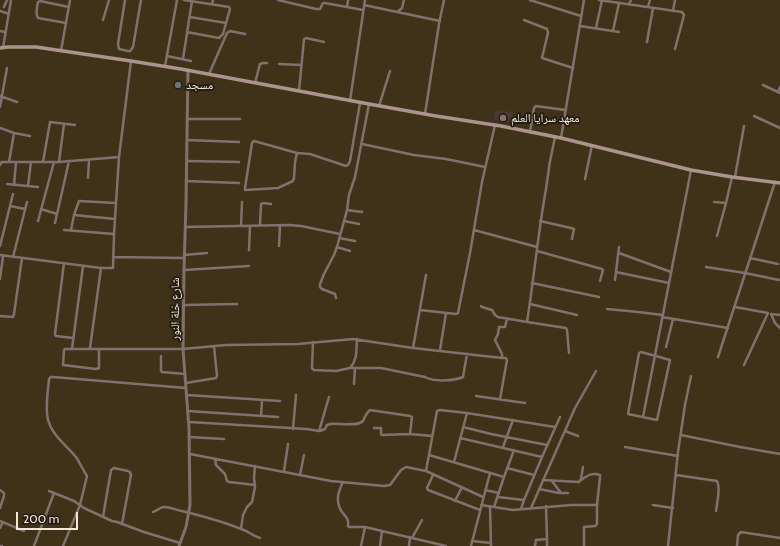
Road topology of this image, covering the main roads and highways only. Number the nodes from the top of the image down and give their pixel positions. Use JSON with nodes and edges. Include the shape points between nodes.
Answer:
{"nodes":[{"id":1,"x":1,"y":48,"type":"edge"},
{"id":2,"x":780,"y":183,"type":"edge"}],
"edges":[{"from":1,"to":2,"type":"main road","via":[[26,47],[61,51],[188,70],[556,137],[691,170]]}]}
